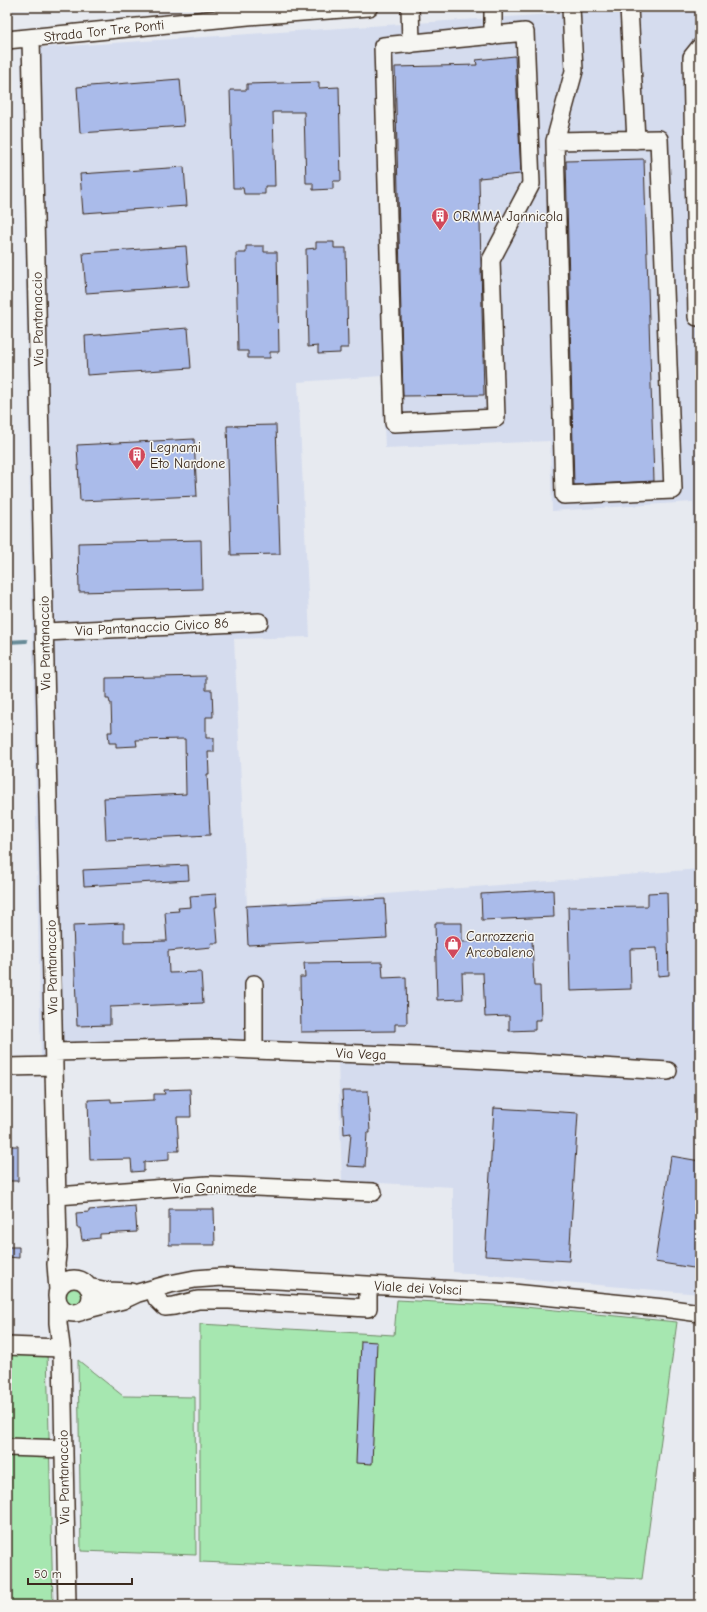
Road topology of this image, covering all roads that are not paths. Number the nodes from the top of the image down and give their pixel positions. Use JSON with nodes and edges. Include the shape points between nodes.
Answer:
{"nodes":[{"id":1,"x":369,"y":7,"type":"edge"},
{"id":2,"x":410,"y":7,"type":"edge"},
{"id":3,"x":493,"y":7,"type":"edge"},
{"id":4,"x":571,"y":7,"type":"edge"},
{"id":5,"x":629,"y":7,"type":"edge"},
{"id":6,"x":493,"y":36,"type":"junction"},
{"id":7,"x":31,"y":38,"type":"junction"},
{"id":8,"x":7,"y":40,"type":"edge"},
{"id":9,"x":411,"y":44,"type":"junction"},
{"id":10,"x":700,"y":47,"type":"edge"},
{"id":11,"x":636,"y":140,"type":"junction"},
{"id":12,"x":555,"y":141,"type":"junction"},
{"id":13,"x":700,"y":316,"type":"edge"},
{"id":14,"x":259,"y":622,"type":"dead end"},
{"id":15,"x":45,"y":632,"type":"junction"},
{"id":16,"x":254,"y":984,"type":"dead end"},
{"id":17,"x":254,"y":1050,"type":"junction"},
{"id":18,"x":54,"y":1059,"type":"junction"},
{"id":19,"x":7,"y":1067,"type":"edge"},
{"id":20,"x":668,"y":1071,"type":"dead end"},
{"id":21,"x":373,"y":1192,"type":"dead end"},
{"id":22,"x":57,"y":1196,"type":"junction"},
{"id":23,"x":58,"y":1247,"type":"junction"},
{"id":24,"x":82,"y":1283,"type":"junction"},
{"id":25,"x":368,"y":1286,"type":"junction"},
{"id":26,"x":145,"y":1291,"type":"junction"},
{"id":27,"x":58,"y":1297,"type":"junction"},
{"id":28,"x":79,"y":1312,"type":"junction"},
{"id":29,"x":700,"y":1313,"type":"edge"},
{"id":30,"x":7,"y":1346,"type":"edge"},
{"id":31,"x":61,"y":1348,"type":"junction"},
{"id":32,"x":7,"y":1448,"type":"edge"},
{"id":33,"x":64,"y":1449,"type":"junction"},
{"id":34,"x":67,"y":1605,"type":"edge"}],
"edges":[{"from":1,"to":7,"type":"street","name":"Strada Tor Tre Ponti"},
{"from":2,"to":9,"type":"street"},
{"from":3,"to":6,"type":"street"},
{"from":4,"to":12,"type":"street","via":[[574,71]]},
{"from":5,"to":11,"type":"street"},
{"from":6,"to":9,"type":"street"},
{"from":6,"to":9,"type":"street","via":[[525,32],[531,184],[491,260],[496,418],[394,423],[383,46]]},
{"from":7,"to":8,"type":"street","name":"Strada Tor Tre Ponti"},
{"from":7,"to":15,"type":"street","name":"Via Pantanaccio"},
{"from":10,"to":13,"type":"street","via":[[692,57],[697,316]]},
{"from":11,"to":12,"type":"street"},
{"from":11,"to":12,"type":"street","via":[[658,139],[673,490],[564,495]]},
{"from":14,"to":15,"type":"street","name":"Via Pantanaccio Civico 86"},
{"from":15,"to":18,"type":"street","name":"Via Pantanaccio"},
{"from":16,"to":17,"type":"street"},
{"from":17,"to":18,"type":"street","name":"Via Vega","via":[[213,1048]]},
{"from":17,"to":20,"type":"street","name":"Via Vega","via":[[418,1056]]},
{"from":18,"to":19,"type":"street","name":"Via Vega"},
{"from":18,"to":22,"type":"street","name":"Via Pantanaccio"},
{"from":21,"to":22,"type":"street","name":"Via Ganimede","via":[[208,1185]]},
{"from":22,"to":23,"type":"street","name":"Via Pantanaccio"},
{"from":23,"to":24,"type":"street","name":"Via Pantanaccio","via":[[65,1262]]},
{"from":23,"to":27,"type":"street","name":"Via Pantanaccio"},
{"from":24,"to":26,"type":"street","name":"Viale dei Volsci","via":[[108,1291]]},
{"from":24,"to":27,"type":"street","via":[[66,1281]]},
{"from":24,"to":28,"type":"street","via":[[90,1291],[90,1302]]},
{"from":25,"to":26,"type":"street","name":"Viale dei Volsci","via":[[222,1277],[195,1279]]},
{"from":25,"to":26,"type":"street","via":[[368,1308],[229,1300],[198,1300],[165,1307]]},
{"from":25,"to":29,"type":"street","name":"Viale dei Volsci","via":[[513,1293]]},
{"from":26,"to":28,"type":"street","name":"Viale dei Volsci"},
{"from":27,"to":28,"type":"street","via":[[64,1311]]},
{"from":27,"to":31,"type":"street","name":"Via Pantanaccio"},
{"from":28,"to":31,"type":"street","name":"Via Pantanaccio"},
{"from":30,"to":31,"type":"street"},
{"from":31,"to":33,"type":"street","name":"Via Pantanaccio"},
{"from":32,"to":33,"type":"street"},
{"from":33,"to":34,"type":"street","name":"Via Pantanaccio"}]}
